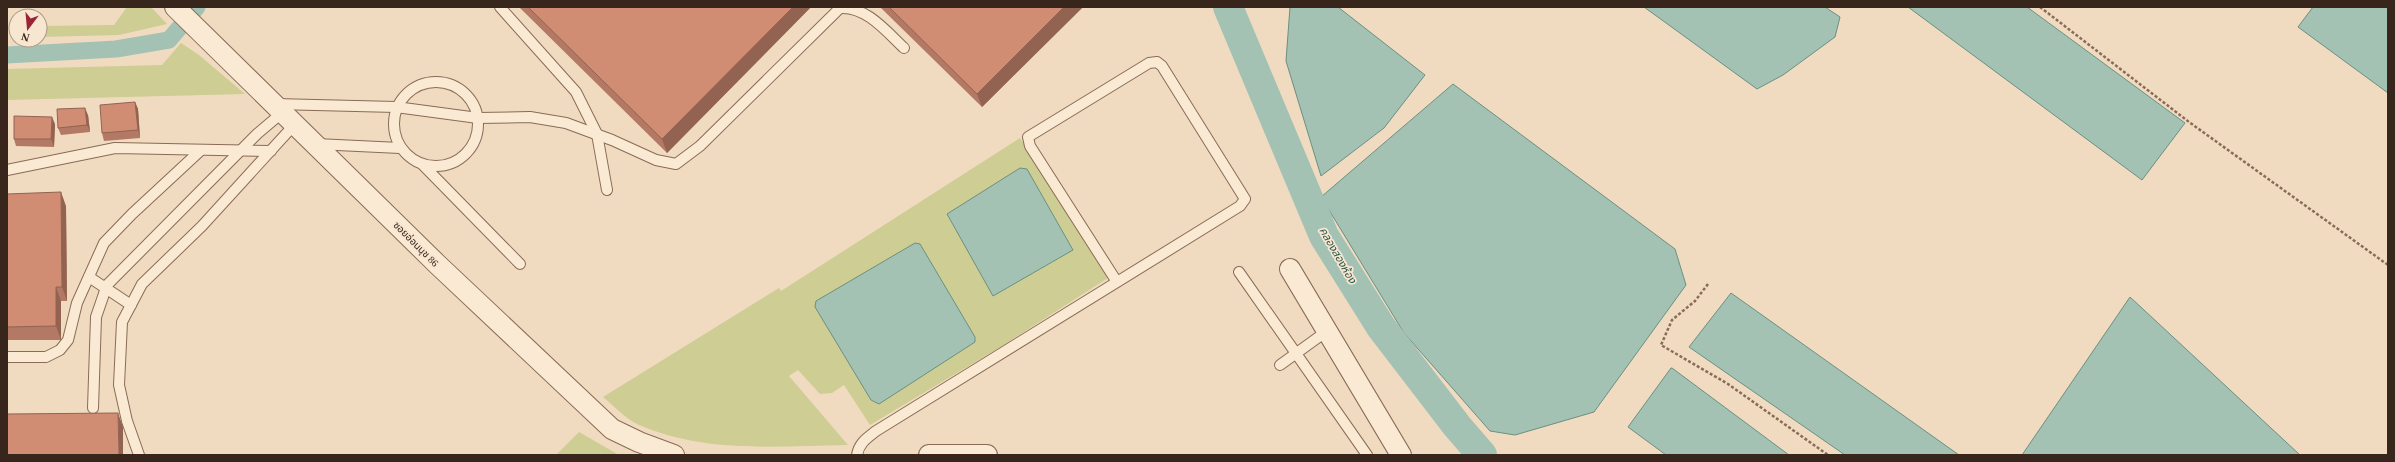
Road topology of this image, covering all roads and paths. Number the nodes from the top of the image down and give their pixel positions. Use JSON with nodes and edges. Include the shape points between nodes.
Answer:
{"nodes":[{"id":1,"x":175,"y":7,"type":"edge"},
{"id":2,"x":500,"y":7,"type":"edge"},
{"id":3,"x":2040,"y":7,"type":"edge"},
{"id":4,"x":904,"y":48,"type":"dead end"},
{"id":5,"x":396,"y":107,"type":"junction"},
{"id":6,"x":284,"y":113,"type":"junction"},
{"id":7,"x":478,"y":118,"type":"junction"},
{"id":8,"x":597,"y":134,"type":"junction"},
{"id":9,"x":315,"y":144,"type":"junction"},
{"id":10,"x":400,"y":148,"type":"junction"},
{"id":11,"x":201,"y":150,"type":"junction"},
{"id":12,"x":241,"y":151,"type":"junction"},
{"id":13,"x":270,"y":151,"type":"junction"},
{"id":14,"x":423,"y":164,"type":"junction"},
{"id":15,"x":7,"y":170,"type":"edge"},
{"id":16,"x":607,"y":190,"type":"dead end"},
{"id":17,"x":520,"y":264,"type":"dead end"},
{"id":18,"x":2388,"y":265,"type":"edge"},
{"id":19,"x":1290,"y":269,"type":"dead end"},
{"id":20,"x":1239,"y":272,"type":"dead end"},
{"id":21,"x":89,"y":277,"type":"junction"},
{"id":22,"x":1118,"y":282,"type":"junction"},
{"id":23,"x":1708,"y":284,"type":"dead end"},
{"id":24,"x":105,"y":288,"type":"junction"},
{"id":25,"x":131,"y":305,"type":"junction"},
{"id":26,"x":1327,"y":332,"type":"junction"},
{"id":27,"x":1296,"y":354,"type":"junction"},
{"id":28,"x":7,"y":357,"type":"edge"},
{"id":29,"x":1280,"y":365,"type":"dead end"},
{"id":30,"x":93,"y":408,"type":"dead end"},
{"id":31,"x":139,"y":455,"type":"edge"},
{"id":32,"x":674,"y":455,"type":"edge"},
{"id":33,"x":857,"y":455,"type":"edge"},
{"id":34,"x":929,"y":455,"type":"edge"},
{"id":35,"x":974,"y":455,"type":"edge"},
{"id":36,"x":1367,"y":455,"type":"edge"},
{"id":37,"x":1401,"y":455,"type":"edge"},
{"id":38,"x":1828,"y":455,"type":"edge"}],
"edges":[{"from":1,"to":6,"type":"street","name":"ซอยอ่อนนุช 86"},
{"from":2,"to":8,"type":"lane","via":[[576,92]]},
{"from":3,"to":18,"type":"path","via":[[2189,122]]},
{"from":4,"to":8,"type":"lane","via":[[867,14],[848,7],[840,8],[700,146],[676,164],[656,160]]},
{"from":5,"to":6,"type":"lane"},
{"from":5,"to":7,"type":"lane"},
{"from":5,"to":7,"type":"lane","via":[[404,94],[415,86],[442,81],[466,94],[474,105]]},
{"from":5,"to":10,"type":"lane","via":[[393,120],[394,135]]},
{"from":6,"to":9,"type":"street","name":"ซอยอ่อนนุช 86"},
{"from":6,"to":12,"type":"lane"},
{"from":6,"to":13,"type":"lane"},
{"from":7,"to":8,"type":"lane","via":[[530,117],[566,123]]},
{"from":7,"to":14,"type":"lane","via":[[478,132],[473,145],[464,156],[452,163],[438,166]]},
{"from":8,"to":16,"type":"lane"},
{"from":9,"to":10,"type":"lane"},
{"from":9,"to":32,"type":"street","name":"ซอยอ่อนนุช 86","via":[[438,265],[612,428],[639,442]]},
{"from":10,"to":14,"type":"lane","via":[[410,158]]},
{"from":11,"to":12,"type":"lane"},
{"from":11,"to":15,"type":"lane","via":[[115,148]]},
{"from":11,"to":21,"type":"lane","via":[[104,243]]},
{"from":12,"to":13,"type":"lane"},
{"from":12,"to":24,"type":"lane"},
{"from":13,"to":25,"type":"lane","via":[[202,226],[142,284]]},
{"from":14,"to":17,"type":"lane"},
{"from":19,"to":26,"type":"street"},
{"from":20,"to":27,"type":"lane"},
{"from":21,"to":24,"type":"lane"},
{"from":21,"to":28,"type":"lane","via":[[78,303],[68,340],[60,350],[46,357]]},
{"from":22,"to":22,"type":"lane","via":[[1030,146],[1028,137],[1149,63],[1157,62],[1166,72],[1245,199],[1240,206]]},
{"from":22,"to":33,"type":"lane","via":[[876,431],[865,439]]},
{"from":23,"to":38,"type":"path","via":[[1694,301],[1672,320],[1661,345],[1728,384]]},
{"from":24,"to":25,"type":"lane"},
{"from":24,"to":30,"type":"lane","via":[[96,317]]},
{"from":25,"to":31,"type":"lane","via":[[122,322],[119,385]]},
{"from":26,"to":27,"type":"lane"},
{"from":26,"to":37,"type":"street"},
{"from":27,"to":29,"type":"lane"},
{"from":27,"to":36,"type":"lane"},
{"from":34,"to":35,"type":"street"}]}
